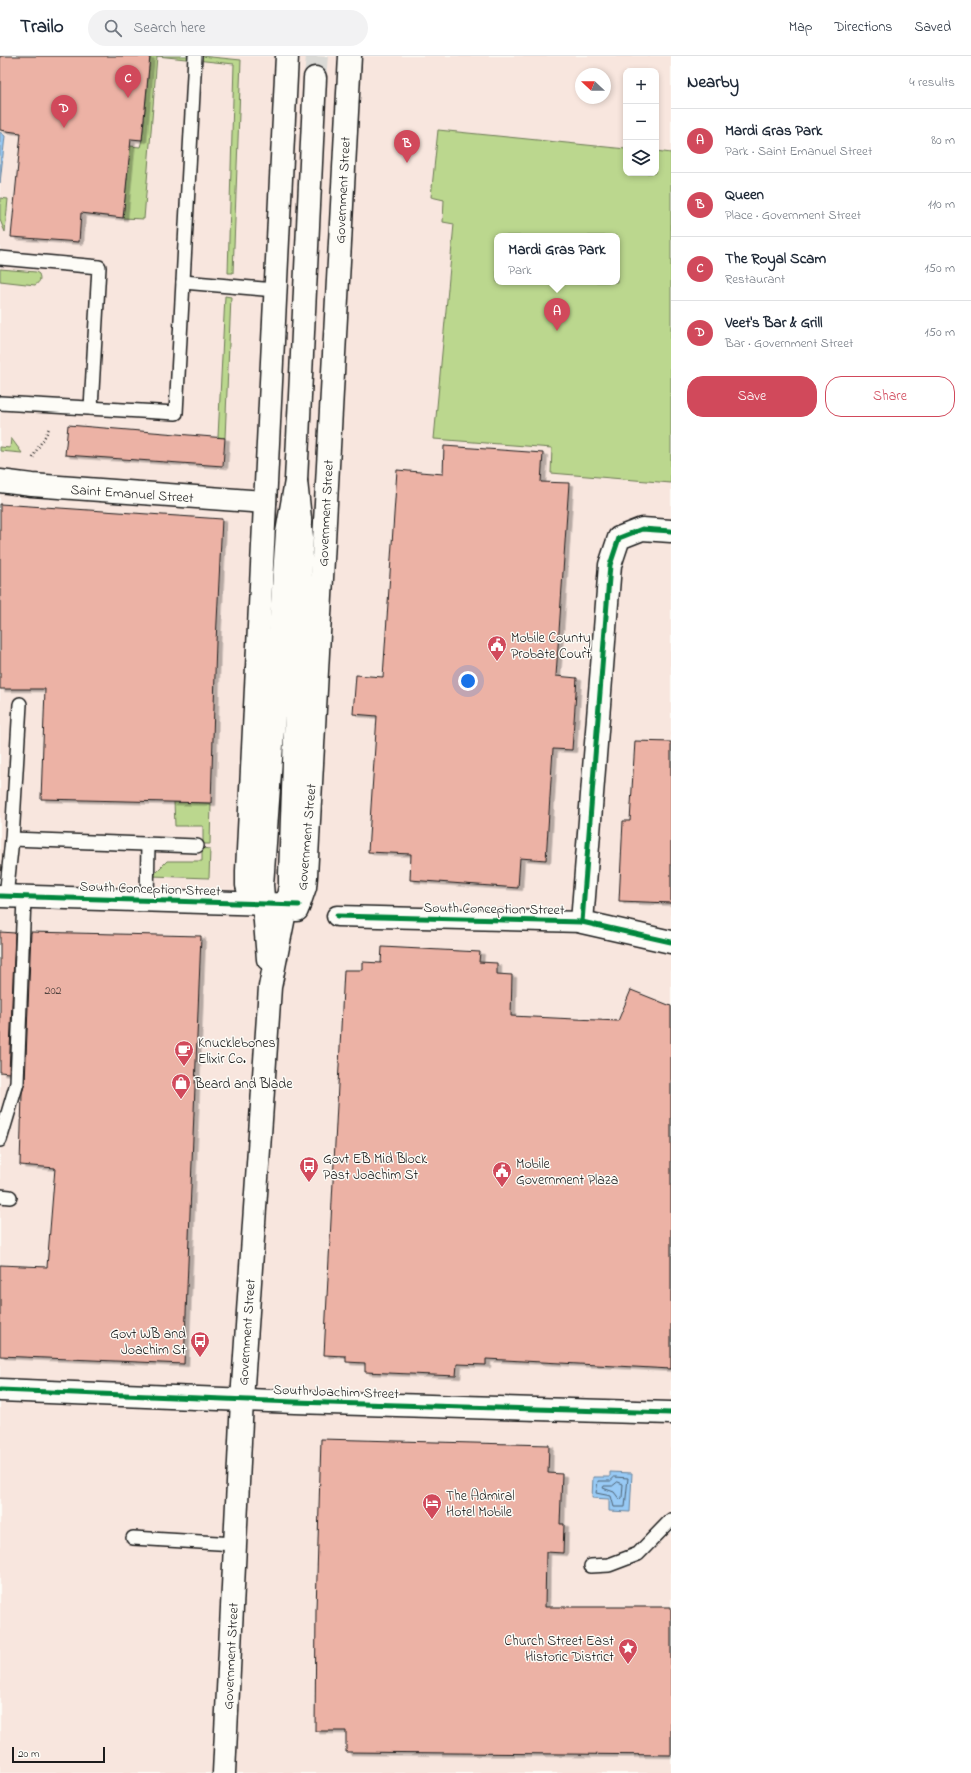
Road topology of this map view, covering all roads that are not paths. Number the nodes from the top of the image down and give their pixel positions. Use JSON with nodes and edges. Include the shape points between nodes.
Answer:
{"nodes":[{"id":1,"x":195,"y":56,"type":"edge"},
{"id":2,"x":287,"y":56,"type":"edge"},
{"id":3,"x":350,"y":56,"type":"edge"},
{"id":4,"x":315,"y":78,"type":"tunnel mouth"},
{"id":5,"x":0,"y":258,"type":"edge"},
{"id":6,"x":183,"y":282,"type":"junction"},
{"id":7,"x":275,"y":290,"type":"junction"},
{"id":8,"x":0,"y":403,"type":"edge"},
{"id":9,"x":91,"y":408,"type":"junction"},
{"id":10,"x":0,"y":481,"type":"edge"},
{"id":11,"x":296,"y":481,"type":"junction"},
{"id":12,"x":265,"y":502,"type":"junction"},
{"id":13,"x":671,"y":531,"type":"edge"},
{"id":14,"x":20,"y":704,"type":"dead end"},
{"id":15,"x":12,"y":839,"type":"junction"},
{"id":16,"x":148,"y":845,"type":"junction"},
{"id":17,"x":197,"y":846,"type":"dead end"},
{"id":18,"x":10,"y":897,"type":"edge"},
{"id":19,"x":147,"y":900,"type":"junction"},
{"id":20,"x":258,"y":904,"type":"junction"},
{"id":21,"x":292,"y":905,"type":"junction"},
{"id":22,"x":337,"y":916,"type":"dead end"},
{"id":23,"x":582,"y":922,"type":"junction"},
{"id":24,"x":671,"y":942,"type":"edge"},
{"id":25,"x":271,"y":963,"type":"junction"},
{"id":26,"x":0,"y":1140,"type":"edge"},
{"id":27,"x":0,"y":1390,"type":"edge"},
{"id":28,"x":242,"y":1400,"type":"junction"},
{"id":29,"x":671,"y":1413,"type":"edge"},
{"id":30,"x":671,"y":1520,"type":"edge"},
{"id":31,"x":133,"y":1538,"type":"dead end"},
{"id":32,"x":235,"y":1544,"type":"junction"},
{"id":33,"x":591,"y":1566,"type":"dead end"},
{"id":34,"x":224,"y":1773,"type":"edge"}],
"edges":[{"from":1,"to":6,"type":"lane"},
{"from":2,"to":7,"type":"main road","name":"Government Street"},
{"from":3,"to":21,"type":"main road","name":"Government Street","via":[[306,876],[305,887]]},
{"from":4,"to":11,"type":"main road","name":"Government Street"},
{"from":5,"to":9,"type":"lane","via":[[99,266]]},
{"from":6,"to":7,"type":"lane"},
{"from":6,"to":9,"type":"lane","via":[[176,413]]},
{"from":7,"to":12,"type":"main road","name":"Government Street"},
{"from":8,"to":9,"type":"lane"},
{"from":10,"to":12,"type":"main road","name":"Saint Emanuel Street"},
{"from":11,"to":20,"type":"main road","name":"Government Street","via":[[287,533],[263,871]]},
{"from":11,"to":21,"type":"main road","name":"Government Street","via":[[302,537],[290,875]]},
{"from":12,"to":20,"type":"main road","name":"Government Street","via":[[247,871],[247,885]]},
{"from":13,"to":23,"type":"main road","via":[[642,529],[619,538],[610,565]]},
{"from":14,"to":15,"type":"lane"},
{"from":15,"to":16,"type":"lane"},
{"from":15,"to":18,"type":"lane"},
{"from":16,"to":17,"type":"lane"},
{"from":16,"to":19,"type":"lane"},
{"from":18,"to":19,"type":"main road","name":"South Conception Street"},
{"from":18,"to":26,"type":"lane","via":[[17,1083]]},
{"from":19,"to":20,"type":"main road","name":"South Conception Street"},
{"from":20,"to":21,"type":"main road","name":"South Conception Street"},
{"from":20,"to":25,"type":"main road","name":"Government Street"},
{"from":21,"to":25,"type":"main road","name":"Government Street","via":[[286,941]]},
{"from":22,"to":23,"type":"street","name":"South Conception Street"},
{"from":23,"to":24,"type":"main road","name":"South Conception Street"},
{"from":25,"to":28,"type":"main road","name":"Government Street"},
{"from":27,"to":28,"type":"main road","name":"South Joachim Street"},
{"from":28,"to":29,"type":"main road","name":"South Joachim Street"},
{"from":28,"to":32,"type":"main road","name":"Government Street"},
{"from":30,"to":33,"type":"lane","via":[[638,1554],[609,1565]]},
{"from":31,"to":32,"type":"lane"},
{"from":32,"to":34,"type":"main road","name":"Government Street"}]}
